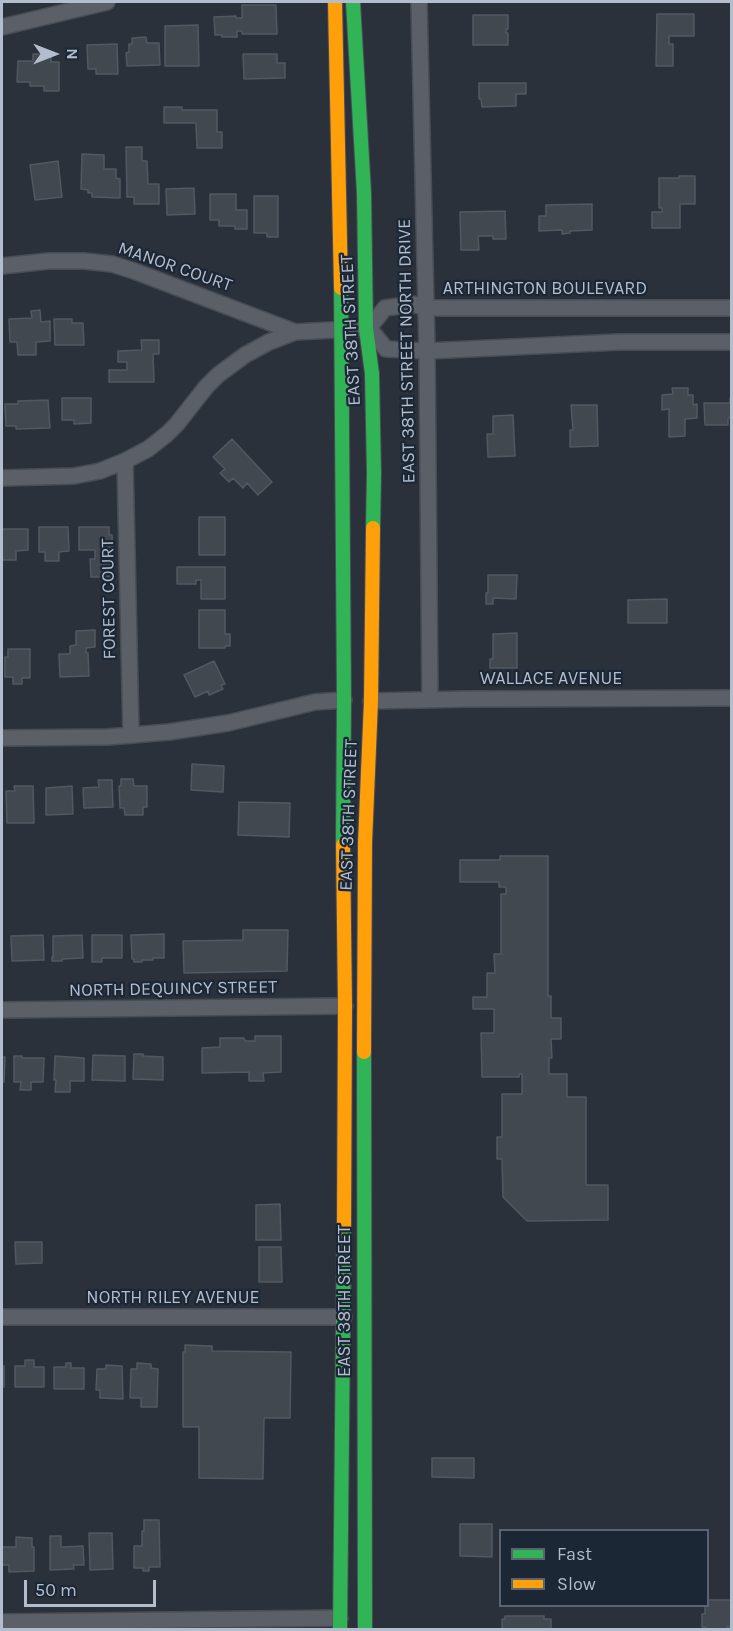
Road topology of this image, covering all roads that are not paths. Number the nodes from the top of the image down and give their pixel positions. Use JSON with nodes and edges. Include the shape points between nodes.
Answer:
{"nodes":[{"id":1,"x":107,"y":2,"type":"edge"},
{"id":2,"x":335,"y":2,"type":"edge"},
{"id":3,"x":353,"y":2,"type":"edge"},
{"id":4,"x":419,"y":2,"type":"edge"},
{"id":5,"x":2,"y":27,"type":"edge"},
{"id":6,"x":2,"y":266,"type":"edge"},
{"id":7,"x":426,"y":308,"type":"junction"},
{"id":8,"x":732,"y":308,"type":"edge"},
{"id":9,"x":368,"y":328,"type":"junction"},
{"id":10,"x":341,"y":329,"type":"junction"},
{"id":11,"x":295,"y":332,"type":"junction"},
{"id":12,"x":732,"y":342,"type":"edge"},
{"id":13,"x":427,"y":351,"type":"junction"},
{"id":14,"x":125,"y":461,"type":"junction"},
{"id":15,"x":2,"y":478,"type":"edge"},
{"id":16,"x":732,"y":698,"type":"edge"},
{"id":17,"x":344,"y":700,"type":"junction"},
{"id":18,"x":430,"y":700,"type":"junction"},
{"id":19,"x":371,"y":701,"type":"junction"},
{"id":20,"x":131,"y":735,"type":"junction"},
{"id":21,"x":2,"y":738,"type":"edge"},
{"id":22,"x":345,"y":1006,"type":"junction"},
{"id":23,"x":2,"y":1010,"type":"edge"},
{"id":24,"x":2,"y":1317,"type":"edge"},
{"id":25,"x":344,"y":1317,"type":"junction"},
{"id":26,"x":2,"y":1622,"type":"edge"},
{"id":27,"x":340,"y":1624,"type":"edge"},
{"id":28,"x":364,"y":1629,"type":"edge"}],
"edges":[{"from":1,"to":5,"type":"street"},
{"from":2,"to":10,"type":"main road","name":"EAST 38TH STREET"},
{"from":3,"to":9,"type":"main road","name":"EAST 38TH STREET"},
{"from":4,"to":7,"type":"street","name":"EAST 38TH STREET NORTH DRIVE"},
{"from":6,"to":11,"type":"street","name":"MANOR COURT","via":[[67,261],[112,264]]},
{"from":7,"to":8,"type":"street","name":"ARTHINGTON BOULEVARD"},
{"from":7,"to":9,"type":"street","name":"ARTHINGTON BOULEVARD","via":[[414,304],[386,308]]},
{"from":7,"to":13,"type":"street","name":"EAST 38TH STREET NORTH DRIVE"},
{"from":9,"to":10,"type":"street"},
{"from":9,"to":13,"type":"street","via":[[386,349]]},
{"from":9,"to":19,"type":"main road","name":"EAST 38TH STREET","via":[[374,474]]},
{"from":10,"to":11,"type":"street"},
{"from":10,"to":17,"type":"main road","name":"EAST 38TH STREET"},
{"from":11,"to":14,"type":"street","via":[[237,360],[206,387],[166,434]]},
{"from":12,"to":13,"type":"street","via":[[619,342]]},
{"from":13,"to":18,"type":"street","name":"EAST 38TH STREET NORTH DRIVE"},
{"from":14,"to":15,"type":"street","via":[[74,476]]},
{"from":14,"to":20,"type":"street","name":"FOREST COURT"},
{"from":16,"to":18,"type":"street","name":"WALLACE AVENUE"},
{"from":17,"to":20,"type":"street","via":[[315,702],[207,727]]},
{"from":17,"to":22,"type":"main road","name":"EAST 38TH STREET"},
{"from":18,"to":19,"type":"street","name":"WALLACE AVENUE"},
{"from":19,"to":28,"type":"main road","name":"EAST 38TH STREET","via":[[364,843]]},
{"from":20,"to":21,"type":"street"},
{"from":22,"to":23,"type":"street","name":"NORTH DEQUINCY STREET"},
{"from":22,"to":25,"type":"main road","name":"EAST 38TH STREET"},
{"from":24,"to":25,"type":"street","name":"NORTH RILEY AVENUE"},
{"from":25,"to":27,"type":"main road","name":"EAST 38TH STREET"},
{"from":26,"to":27,"type":"street"}]}
